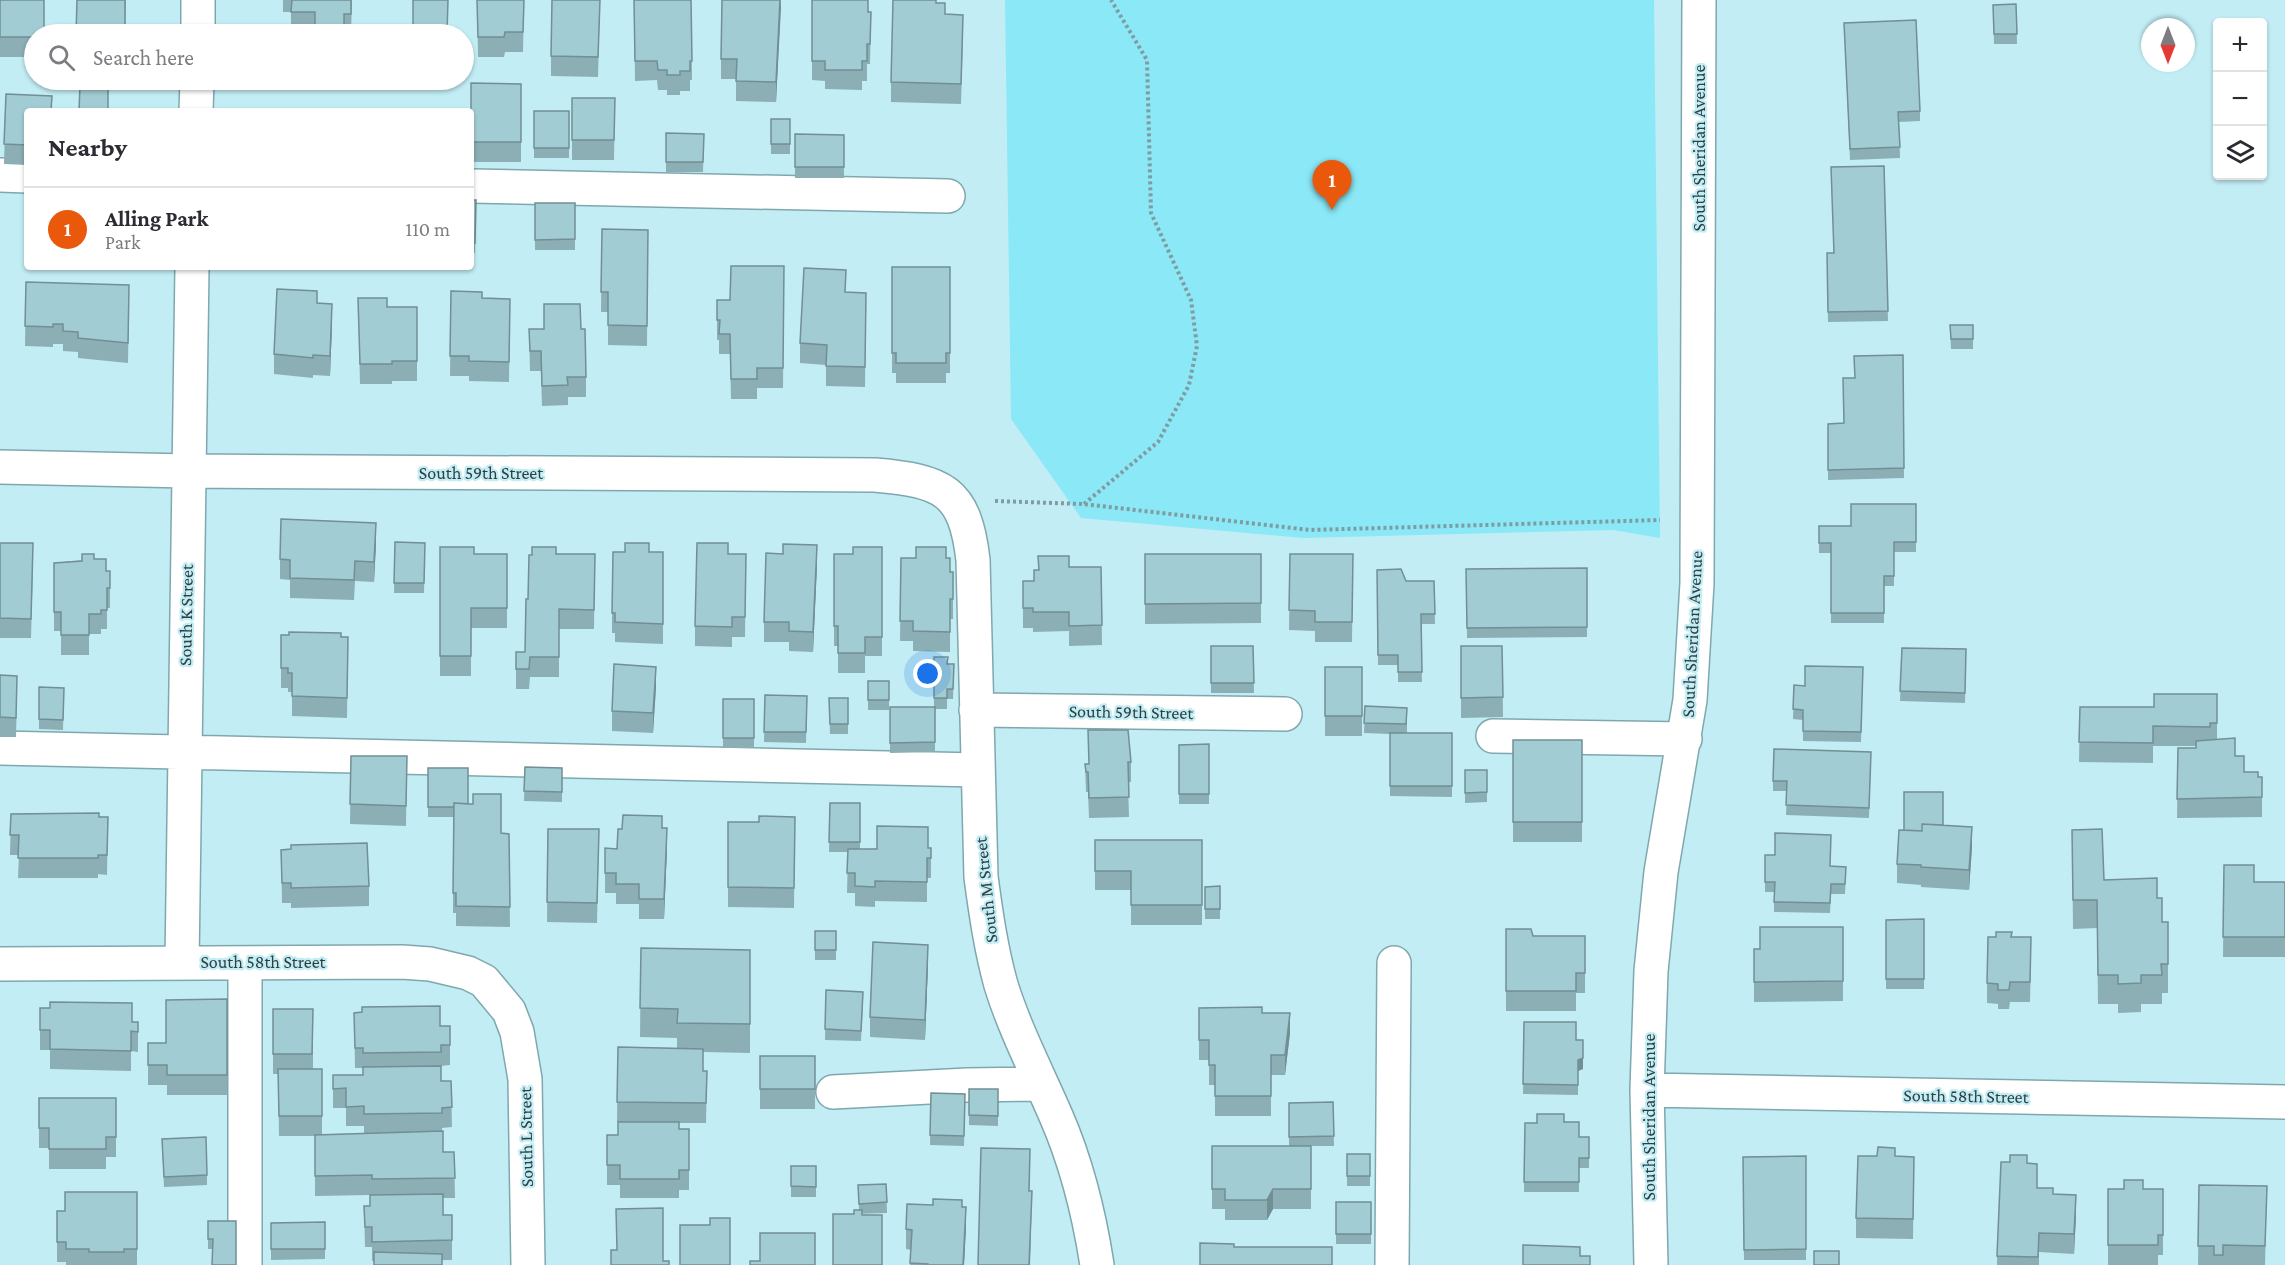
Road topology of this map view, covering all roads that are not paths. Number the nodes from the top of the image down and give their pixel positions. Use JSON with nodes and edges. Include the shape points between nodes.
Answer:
{"nodes":[{"id":1,"x":198,"y":0,"type":"edge"},
{"id":2,"x":1700,"y":0,"type":"edge"},
{"id":3,"x":198,"y":24,"type":"edge"},
{"id":4,"x":196,"y":90,"type":"edge"},
{"id":5,"x":196,"y":108,"type":"edge"},
{"id":6,"x":0,"y":175,"type":"edge"},
{"id":7,"x":24,"y":176,"type":"edge"},
{"id":8,"x":474,"y":186,"type":"edge"},
{"id":9,"x":948,"y":196,"type":"dead end"},
{"id":10,"x":192,"y":270,"type":"edge"},
{"id":11,"x":0,"y":467,"type":"edge"},
{"id":12,"x":188,"y":471,"type":"junction"},
{"id":13,"x":955,"y":500,"type":"joint"},
{"id":14,"x":976,"y":711,"type":"junction"},
{"id":15,"x":1285,"y":714,"type":"dead end"},
{"id":16,"x":1493,"y":736,"type":"dead end"},
{"id":17,"x":1685,"y":739,"type":"junction"},
{"id":18,"x":0,"y":748,"type":"edge"},
{"id":19,"x":184,"y":752,"type":"junction"},
{"id":20,"x":978,"y":770,"type":"junction"},
{"id":21,"x":182,"y":963,"type":"junction"},
{"id":22,"x":245,"y":963,"type":"junction"},
{"id":23,"x":1394,"y":963,"type":"dead end"},
{"id":24,"x":0,"y":964,"type":"edge"},
{"id":25,"x":509,"y":1011,"type":"joint"},
{"id":26,"x":1041,"y":1084,"type":"junction"},
{"id":27,"x":1647,"y":1090,"type":"junction"},
{"id":28,"x":833,"y":1092,"type":"dead end"},
{"id":29,"x":2285,"y":1101,"type":"edge"},
{"id":30,"x":245,"y":1265,"type":"edge"},
{"id":31,"x":528,"y":1265,"type":"edge"},
{"id":32,"x":1097,"y":1265,"type":"edge"},
{"id":33,"x":1392,"y":1265,"type":"edge"},
{"id":34,"x":1651,"y":1265,"type":"edge"}],
"edges":[{"from":1,"to":3,"type":"street"},
{"from":2,"to":17,"type":"street","name":"South Sheridan Avenue","via":[[1697,583]]},
{"from":4,"to":5,"type":"street"},
{"from":6,"to":7,"type":"street"},
{"from":8,"to":9,"type":"street"},
{"from":10,"to":12,"type":"street","name":"South K Street"},
{"from":11,"to":12,"type":"street","name":"South 59th Street"},
{"from":12,"to":13,"type":"street","name":"South 59th Street","via":[[875,475],[935,486]]},
{"from":12,"to":19,"type":"street","name":"South K Street"},
{"from":13,"to":14,"type":"street","name":"South M Street","via":[[969,530],[973,560]]},
{"from":14,"to":15,"type":"street","name":"South 59th Street"},
{"from":14,"to":20,"type":"street","name":"South M Street"},
{"from":16,"to":17,"type":"street"},
{"from":17,"to":27,"type":"street","name":"South Sheridan Avenue","via":[[1656,909]]},
{"from":18,"to":19,"type":"street"},
{"from":19,"to":20,"type":"street"},
{"from":19,"to":21,"type":"street","name":"South K Street"},
{"from":20,"to":26,"type":"street","name":"South M Street","via":[[981,877],[992,952]]},
{"from":21,"to":22,"type":"street","name":"South 58th Street"},
{"from":21,"to":24,"type":"street","name":"South 58th Street"},
{"from":22,"to":25,"type":"street","name":"South 58th Street","via":[[430,964],[484,981]]},
{"from":22,"to":30,"type":"street"},
{"from":23,"to":33,"type":"street"},
{"from":25,"to":31,"type":"street","name":"South L Street","via":[[525,1079]]},
{"from":26,"to":28,"type":"street"},
{"from":26,"to":32,"type":"street","name":"South M Street","via":[[1088,1208]]},
{"from":27,"to":29,"type":"street","name":"South 58th Street"},
{"from":27,"to":34,"type":"street","name":"South Sheridan Avenue"}]}
